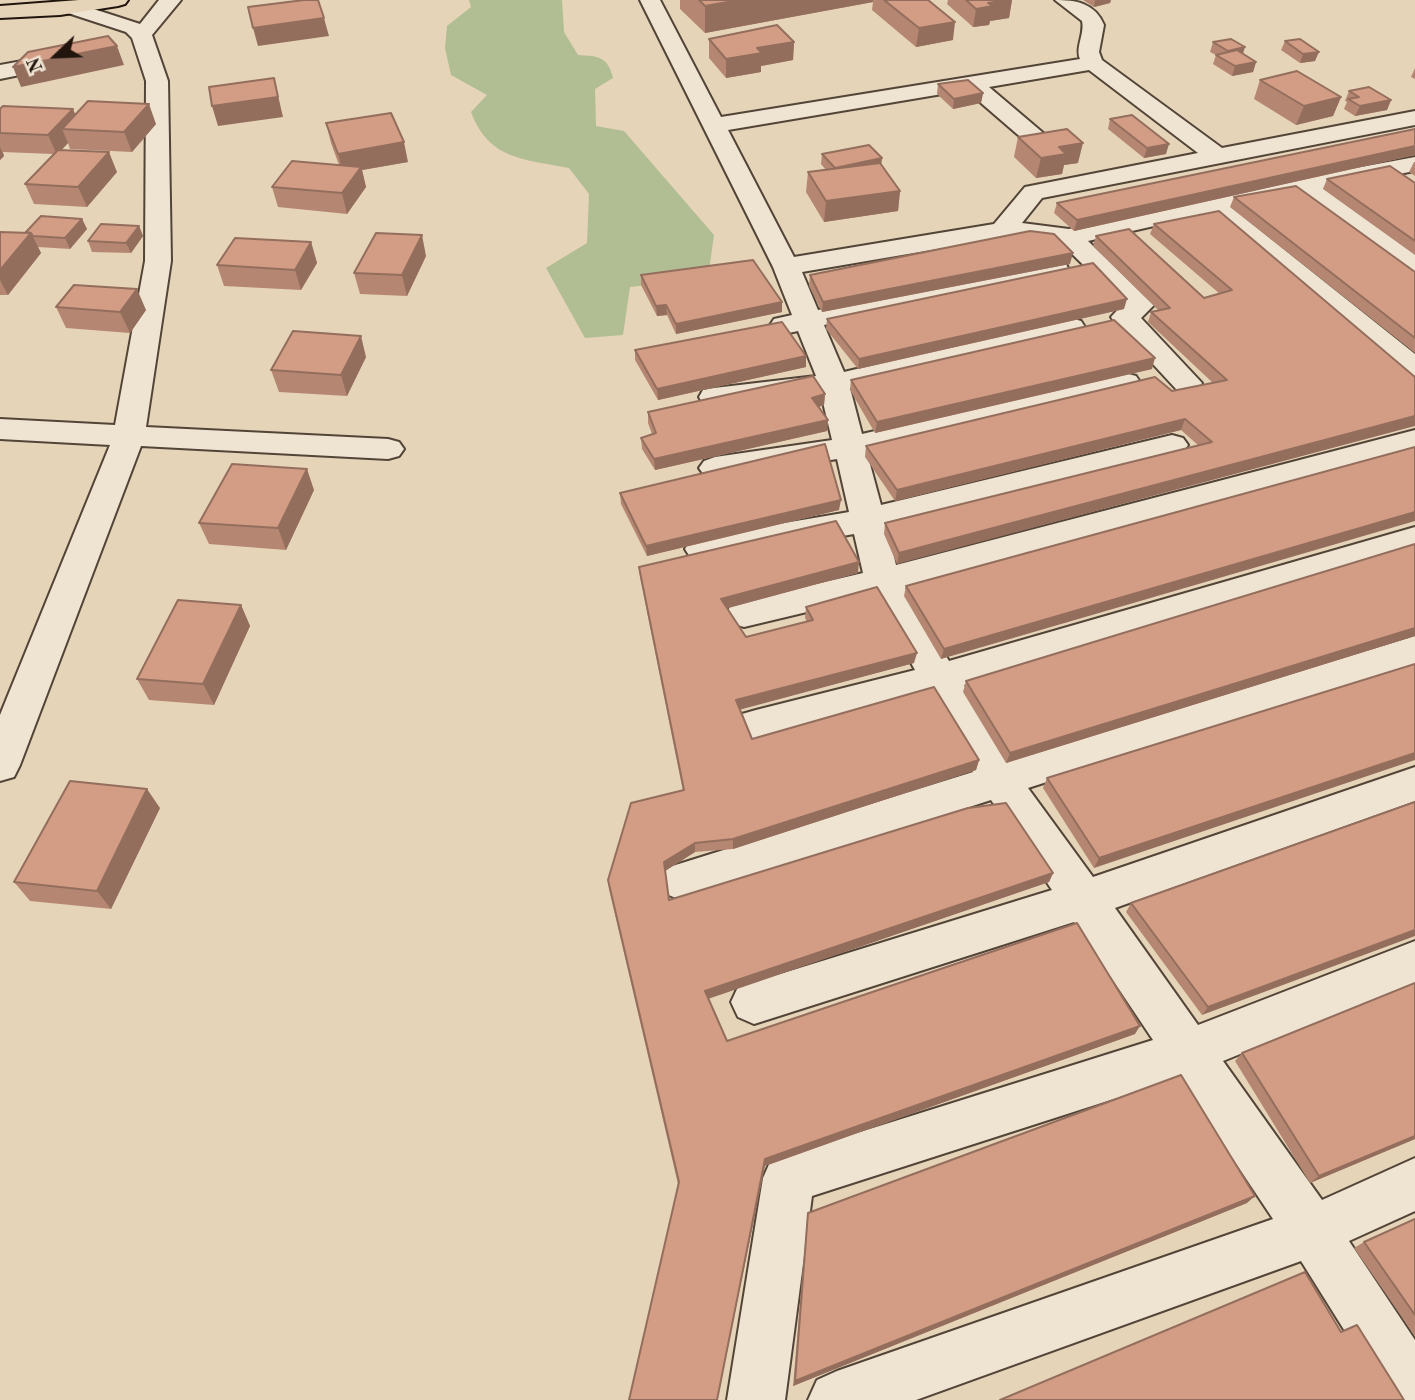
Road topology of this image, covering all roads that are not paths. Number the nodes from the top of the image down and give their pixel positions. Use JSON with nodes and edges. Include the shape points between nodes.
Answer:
{"nodes":[{"id":1,"x":118,"y":0,"type":"edge"},
{"id":2,"x":172,"y":0,"type":"edge"},
{"id":3,"x":650,"y":0,"type":"edge"},
{"id":4,"x":1065,"y":0,"type":"edge"},
{"id":5,"x":66,"y":9,"type":"junction"},
{"id":6,"x":0,"y":12,"type":"edge"},
{"id":7,"x":0,"y":27,"type":"edge"},
{"id":8,"x":134,"y":42,"type":"junction"},
{"id":9,"x":91,"y":54,"type":"edge"},
{"id":10,"x":1093,"y":63,"type":"junction"},
{"id":11,"x":0,"y":72,"type":"edge"},
{"id":12,"x":971,"y":83,"type":"junction"},
{"id":13,"x":1415,"y":118,"type":"edge"},
{"id":14,"x":714,"y":125,"type":"junction"},
{"id":15,"x":1047,"y":148,"type":"edge"},
{"id":16,"x":1216,"y":155,"type":"junction"},
{"id":17,"x":1403,"y":166,"type":"edge"},
{"id":18,"x":1415,"y":184,"type":"edge"},
{"id":19,"x":1302,"y":185,"type":"junction"},
{"id":20,"x":1212,"y":205,"type":"junction"},
{"id":21,"x":1002,"y":230,"type":"junction"},
{"id":22,"x":1069,"y":237,"type":"junction"},
{"id":23,"x":786,"y":267,"type":"junction"},
{"id":24,"x":1415,"y":267,"type":"edge"},
{"id":25,"x":1056,"y":270,"type":"edge"},
{"id":26,"x":807,"y":322,"type":"junction"},
{"id":27,"x":1071,"y":327,"type":"edge"},
{"id":28,"x":756,"y":330,"type":"edge"},
{"id":29,"x":1415,"y":369,"type":"edge"},
{"id":30,"x":1125,"y":382,"type":"edge"},
{"id":31,"x":834,"y":383,"type":"junction"},
{"id":32,"x":1187,"y":383,"type":"dead end"},
{"id":33,"x":714,"y":397,"type":"edge"},
{"id":34,"x":0,"y":429,"type":"edge"},
{"id":35,"x":129,"y":436,"type":"junction"},
{"id":36,"x":1415,"y":440,"type":"edge"},
{"id":37,"x":1172,"y":445,"type":"dead end"},
{"id":38,"x":850,"y":447,"type":"junction"},
{"id":39,"x":388,"y":449,"type":"dead end"},
{"id":40,"x":715,"y":468,"type":"edge"},
{"id":41,"x":868,"y":520,"type":"junction"},
{"id":42,"x":1415,"y":539,"type":"edge"},
{"id":43,"x":702,"y":549,"type":"edge"},
{"id":44,"x":883,"y":581,"type":"junction"},
{"id":45,"x":744,"y":614,"type":"dead end"},
{"id":46,"x":1415,"y":650,"type":"edge"},
{"id":47,"x":940,"y":678,"type":"junction"},
{"id":48,"x":756,"y":725,"type":"dead end"},
{"id":49,"x":0,"y":765,"type":"edge"},
{"id":50,"x":999,"y":780,"type":"junction"},
{"id":51,"x":1415,"y":784,"type":"edge"},
{"id":52,"x":681,"y":881,"type":"dead end"},
{"id":53,"x":1084,"y":900,"type":"junction"},
{"id":54,"x":1415,"y":962,"type":"edge"},
{"id":55,"x":754,"y":1002,"type":"dead end"},
{"id":56,"x":1188,"y":1052,"type":"junction"},
{"id":57,"x":1415,"y":1184,"type":"edge"},
{"id":58,"x":1312,"y":1231,"type":"junction"},
{"id":59,"x":1415,"y":1391,"type":"edge"},
{"id":60,"x":756,"y":1400,"type":"edge"},
{"id":61,"x":837,"y":1400,"type":"edge"}],
"edges":[{"from":1,"to":5,"type":"highway"},
{"from":2,"to":8,"type":"street"},
{"from":3,"to":14,"type":"street"},
{"from":4,"to":10,"type":"street","via":[[1093,20],[1096,28],[1088,52]]},
{"from":5,"to":6,"type":"highway"},
{"from":5,"to":7,"type":"highway"},
{"from":5,"to":8,"type":"street","via":[[121,22]]},
{"from":8,"to":35,"type":"street","via":[[157,81],[158,261]]},
{"from":9,"to":11,"type":"street"},
{"from":10,"to":12,"type":"street"},
{"from":10,"to":16,"type":"street"},
{"from":12,"to":14,"type":"street"},
{"from":12,"to":15,"type":"street"},
{"from":13,"to":16,"type":"street"},
{"from":14,"to":23,"type":"street"},
{"from":16,"to":21,"type":"street","via":[[1034,192]]},
{"from":17,"to":18,"type":"street"},
{"from":17,"to":19,"type":"street"},
{"from":19,"to":20,"type":"street"},
{"from":19,"to":24,"type":"street"},
{"from":20,"to":22,"type":"street"},
{"from":20,"to":29,"type":"street"},
{"from":21,"to":22,"type":"street"},
{"from":21,"to":23,"type":"street"},
{"from":22,"to":32,"type":"street","via":[[1140,305],[1125,317]]},
{"from":23,"to":26,"type":"street"},
{"from":25,"to":26,"type":"street"},
{"from":26,"to":28,"type":"street"},
{"from":26,"to":31,"type":"street"},
{"from":27,"to":31,"type":"street"},
{"from":30,"to":38,"type":"street"},
{"from":31,"to":33,"type":"street"},
{"from":31,"to":38,"type":"street"},
{"from":34,"to":35,"type":"street"},
{"from":35,"to":39,"type":"street"},
{"from":35,"to":49,"type":"street"},
{"from":36,"to":44,"type":"street"},
{"from":37,"to":41,"type":"street"},
{"from":38,"to":40,"type":"street"},
{"from":38,"to":41,"type":"street"},
{"from":41,"to":43,"type":"street"},
{"from":41,"to":44,"type":"street"},
{"from":42,"to":47,"type":"street"},
{"from":44,"to":45,"type":"street"},
{"from":44,"to":47,"type":"street"},
{"from":46,"to":50,"type":"street"},
{"from":47,"to":48,"type":"street"},
{"from":47,"to":50,"type":"street"},
{"from":50,"to":52,"type":"street"},
{"from":50,"to":53,"type":"street"},
{"from":51,"to":53,"type":"street"},
{"from":53,"to":55,"type":"street"},
{"from":53,"to":56,"type":"street"},
{"from":54,"to":56,"type":"street"},
{"from":56,"to":58,"type":"street"},
{"from":56,"to":60,"type":"street","via":[[789,1178]]},
{"from":57,"to":58,"type":"street"},
{"from":58,"to":59,"type":"street"},
{"from":58,"to":61,"type":"street"}]}
